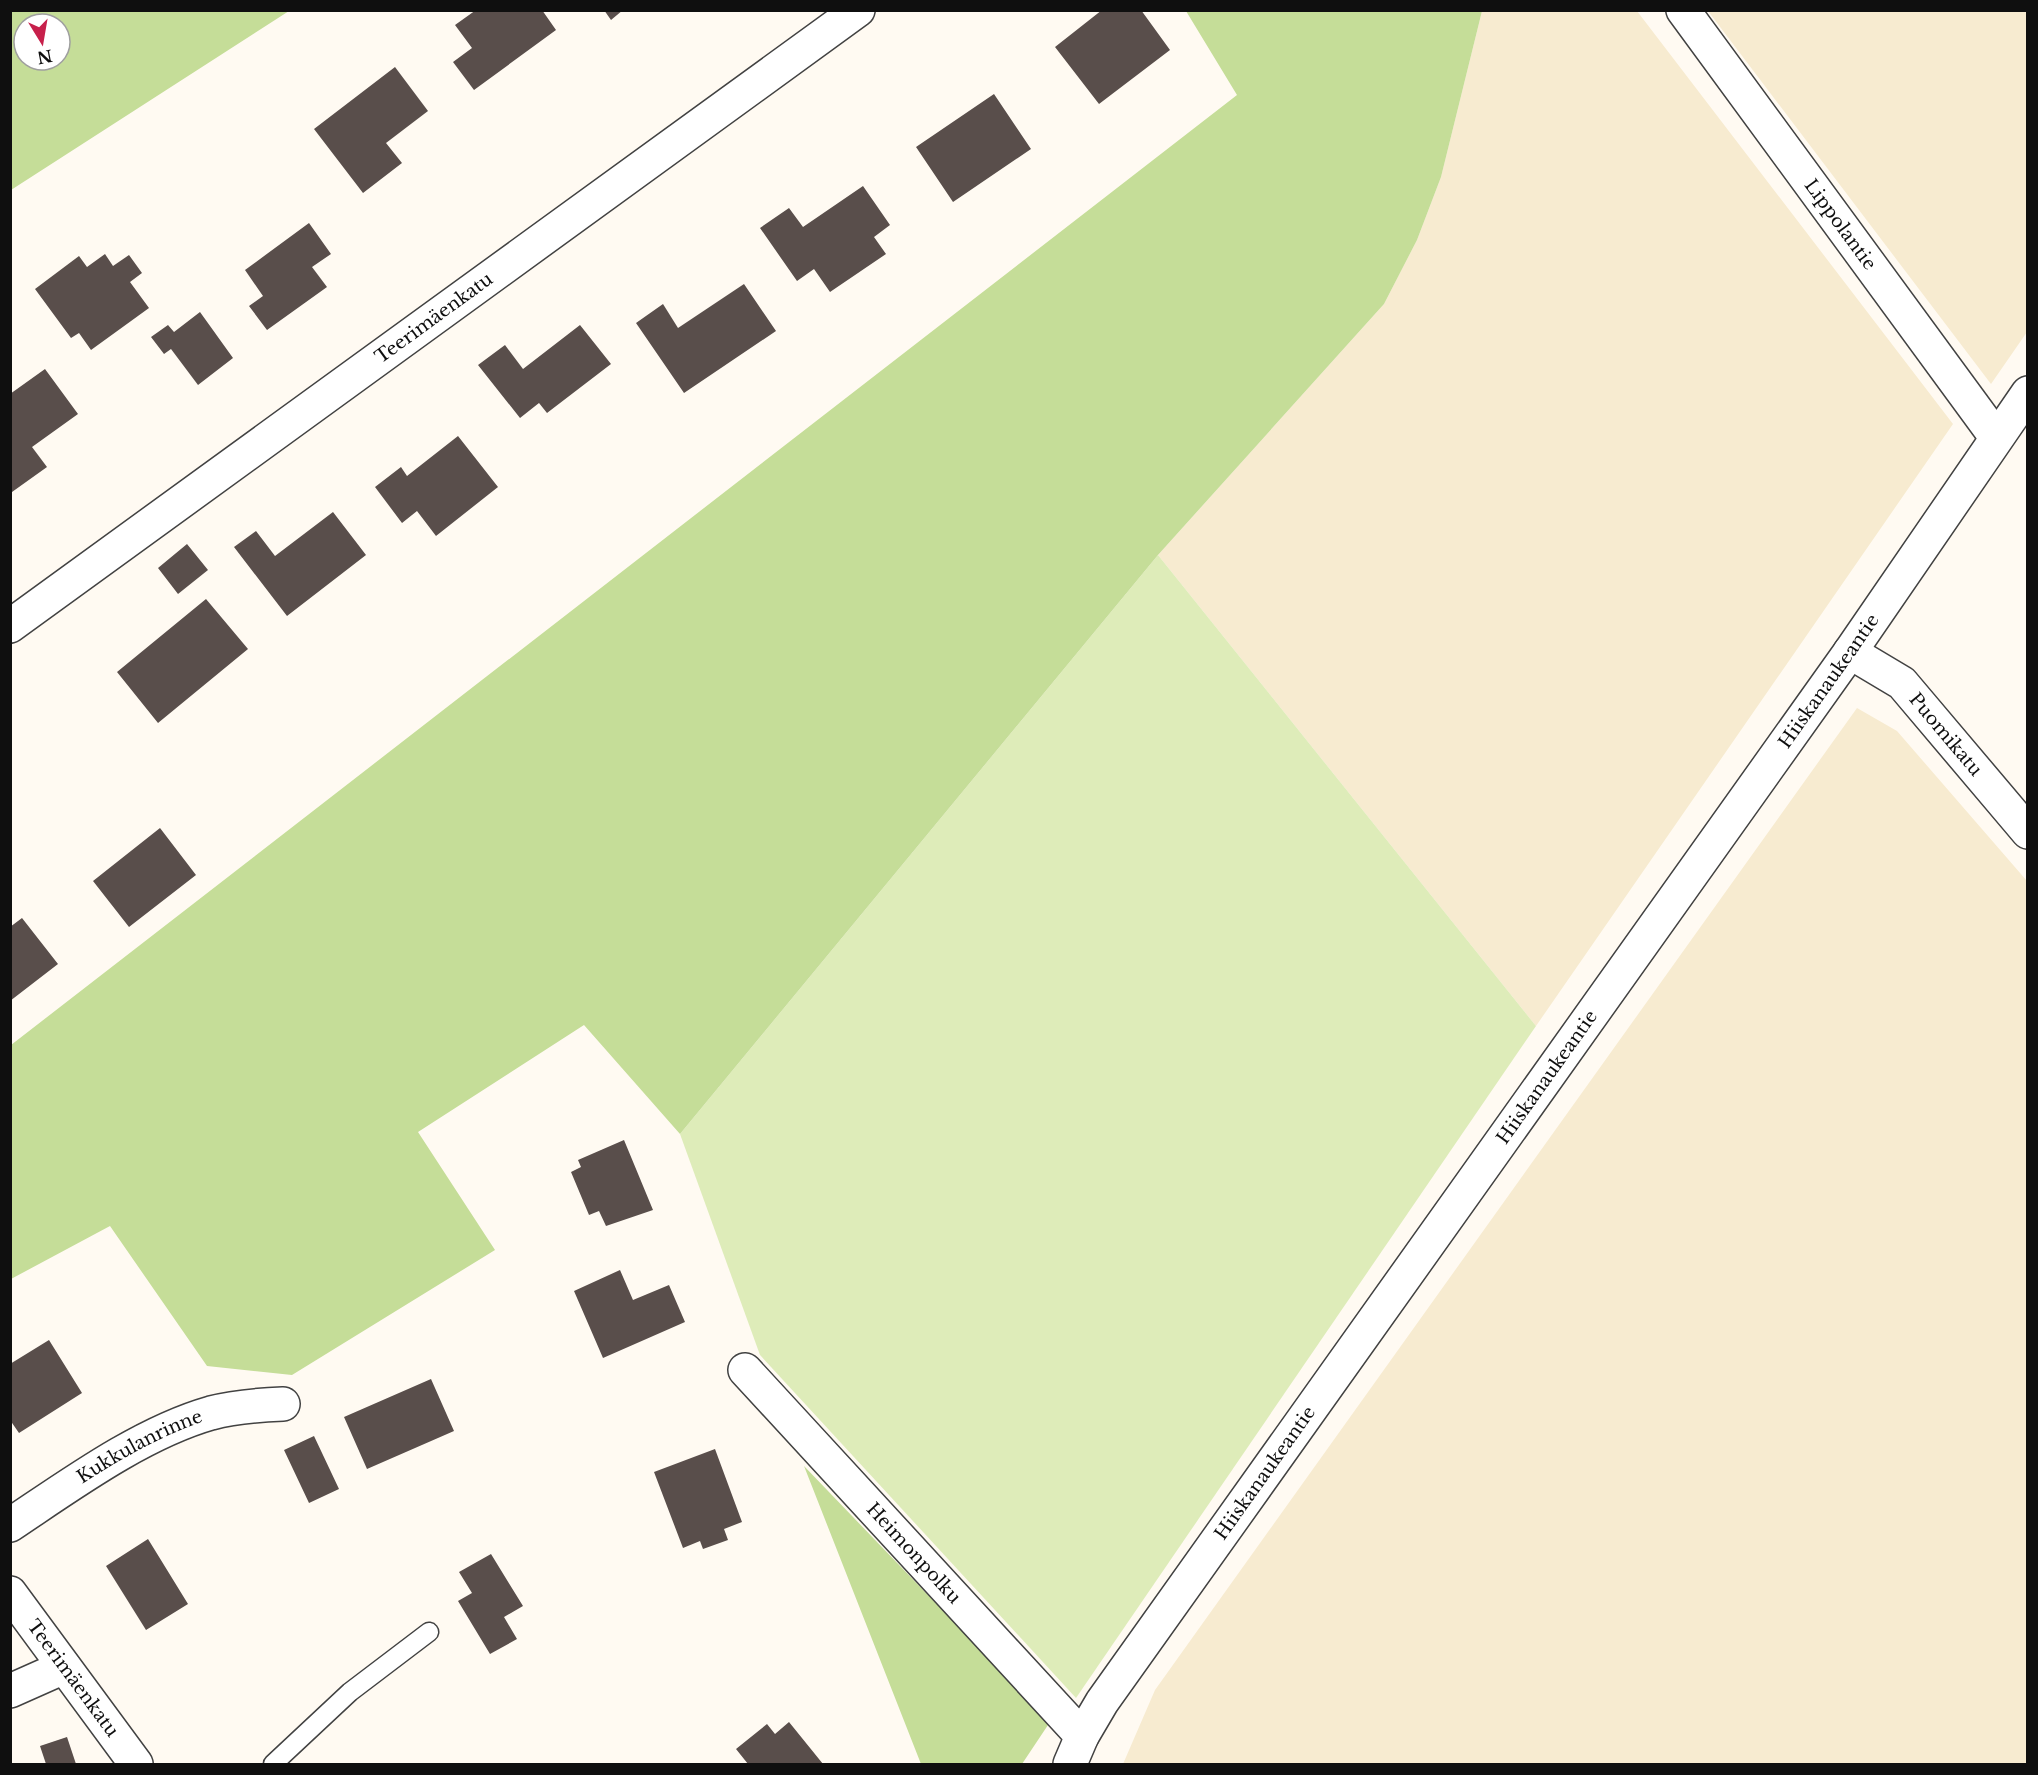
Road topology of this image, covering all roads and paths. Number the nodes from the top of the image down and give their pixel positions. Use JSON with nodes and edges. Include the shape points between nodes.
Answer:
{"nodes":[{"id":1,"x":858,"y":10,"type":"edge"},
{"id":2,"x":1683,"y":10,"type":"edge"},
{"id":3,"x":2028,"y":393,"type":"edge"},
{"id":4,"x":1996,"y":437,"type":"junction"},
{"id":5,"x":10,"y":626,"type":"edge"},
{"id":6,"x":1850,"y":652,"type":"junction"},
{"id":7,"x":2028,"y":832,"type":"edge"},
{"id":8,"x":745,"y":1370,"type":"dead end"},
{"id":9,"x":283,"y":1404,"type":"dead end"},
{"id":10,"x":10,"y":1525,"type":"edge"},
{"id":11,"x":10,"y":1593,"type":"edge"},
{"id":12,"x":429,"y":1632,"type":"dead end"},
{"id":13,"x":64,"y":1667,"type":"junction"},
{"id":14,"x":10,"y":1691,"type":"edge"},
{"id":15,"x":1076,"y":1750,"type":"edge"},
{"id":16,"x":136,"y":1764,"type":"edge"},
{"id":17,"x":273,"y":1764,"type":"edge"}],
"edges":[{"from":1,"to":5,"type":"street","name":"Teerimäenkatu"},
{"from":2,"to":4,"type":"street","name":"Lippolantie"},
{"from":3,"to":4,"type":"street","name":"Hiiskanaukeantie"},
{"from":4,"to":6,"type":"street","name":"Hiiskanaukeantie"},
{"from":6,"to":7,"type":"street","name":"Puomikatu","via":[[1902,683]]},
{"from":6,"to":15,"type":"street","name":"Hiiskanaukeantie","via":[[1109,1692]]},
{"from":8,"to":15,"type":"street","name":"Heimonpolku"},
{"from":9,"to":10,"type":"street","name":"Kukkulanrinne","via":[[210,1413],[145,1441]]},
{"from":11,"to":13,"type":"street","name":"Teerimäenkatu"},
{"from":12,"to":17,"type":"lane","via":[[350,1692]]},
{"from":13,"to":14,"type":"street"},
{"from":13,"to":16,"type":"street","name":"Teerimäenkatu"}]}
